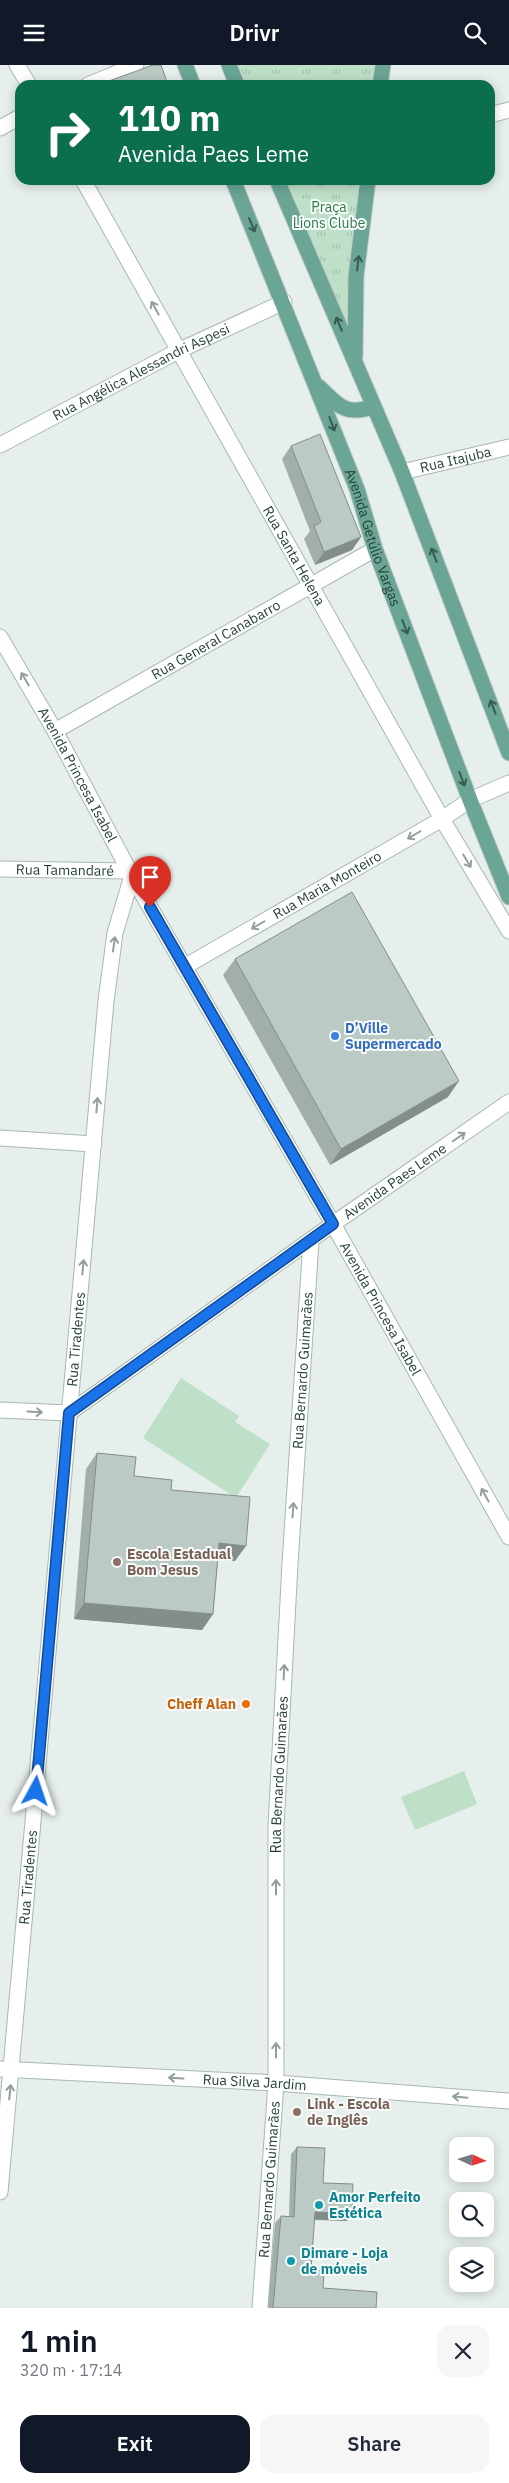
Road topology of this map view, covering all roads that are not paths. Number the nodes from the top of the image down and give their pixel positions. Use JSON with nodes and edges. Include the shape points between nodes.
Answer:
{"nodes":[{"id":1,"x":17,"y":65,"type":"edge"},
{"id":2,"x":136,"y":65,"type":"edge"},
{"id":3,"x":185,"y":65,"type":"edge"},
{"id":4,"x":229,"y":65,"type":"edge"},
{"id":5,"x":383,"y":65,"type":"edge"},
{"id":6,"x":26,"y":80,"type":"edge"},
{"id":7,"x":100,"y":80,"type":"edge"},
{"id":8,"x":191,"y":80,"type":"edge"},
{"id":9,"x":235,"y":80,"type":"edge"},
{"id":10,"x":381,"y":80,"type":"edge"},
{"id":11,"x":509,"y":110,"type":"edge"},
{"id":12,"x":495,"y":114,"type":"edge"},
{"id":13,"x":15,"y":120,"type":"edge"},
{"id":14,"x":0,"y":127,"type":"edge"},
{"id":15,"x":86,"y":185,"type":"edge"},
{"id":16,"x":235,"y":185,"type":"edge"},
{"id":17,"x":280,"y":185,"type":"edge"},
{"id":18,"x":367,"y":185,"type":"edge"},
{"id":19,"x":284,"y":302,"type":"junction"},
{"id":20,"x":178,"y":351,"type":"junction"},
{"id":21,"x":355,"y":364,"type":"junction"},
{"id":22,"x":316,"y":384,"type":"junction"},
{"id":23,"x":372,"y":407,"type":"junction"},
{"id":24,"x":0,"y":445,"type":"edge"},
{"id":25,"x":509,"y":447,"type":"edge"},
{"id":26,"x":402,"y":471,"type":"junction"},
{"id":27,"x":375,"y":549,"type":"junction"},
{"id":28,"x":312,"y":587,"type":"junction"},
{"id":29,"x":0,"y":637,"type":"edge"},
{"id":30,"x":55,"y":731,"type":"junction"},
{"id":31,"x":509,"y":753,"type":"edge"},
{"id":32,"x":509,"y":783,"type":"edge"},
{"id":33,"x":470,"y":800,"type":"junction"},
{"id":34,"x":442,"y":819,"type":"junction"},
{"id":35,"x":0,"y":869,"type":"edge"},
{"id":36,"x":130,"y":873,"type":"junction"},
{"id":37,"x":509,"y":897,"type":"edge"},
{"id":38,"x":509,"y":931,"type":"edge"},
{"id":39,"x":184,"y":967,"type":"junction"},
{"id":40,"x":509,"y":1102,"type":"edge"},
{"id":41,"x":0,"y":1138,"type":"edge"},
{"id":42,"x":94,"y":1144,"type":"junction"},
{"id":43,"x":333,"y":1224,"type":"junction"},
{"id":44,"x":311,"y":1241,"type":"junction"},
{"id":45,"x":0,"y":1410,"type":"edge"},
{"id":46,"x":69,"y":1413,"type":"junction"},
{"id":47,"x":509,"y":1537,"type":"edge"},
{"id":48,"x":6,"y":2070,"type":"edge"},
{"id":49,"x":276,"y":2083,"type":"junction"},
{"id":50,"x":509,"y":2101,"type":"edge"},
{"id":51,"x":0,"y":2192,"type":"edge"},
{"id":52,"x":260,"y":2308,"type":"edge"}],
"edges":[{"from":1,"to":6,"type":"street"},
{"from":2,"to":7,"type":"street"},
{"from":3,"to":8,"type":"main road"},
{"from":4,"to":9,"type":"main road"},
{"from":5,"to":10,"type":"main road"},
{"from":11,"to":12,"type":"street"},
{"from":13,"to":14,"type":"street"},
{"from":20,"to":15,"type":"street","name":"Rua Santa Helena","one_way":true},
{"from":16,"to":19,"type":"main road","name":"Avenida Getúlio Vargas","one_way":true},
{"from":21,"to":17,"type":"main road","one_way":true},
{"from":21,"to":18,"type":"main road","one_way":true,"via":[[356,276]]},
{"from":19,"to":20,"type":"street","name":"Rua Angélica Alessandri Aspesi"},
{"from":19,"to":22,"type":"main road","name":"Avenida Getúlio Vargas"},
{"from":20,"to":24,"type":"street","name":"Rua Angélica Alessandri Aspesi"},
{"from":20,"to":28,"type":"street","name":"Rua Santa Helena"},
{"from":21,"to":23,"type":"main road"},
{"from":22,"to":23,"type":"main road","via":[[342,408],[351,411]]},
{"from":22,"to":27,"type":"main road","name":"Avenida Getúlio Vargas","one_way":true,"via":[[357,489]]},
{"from":23,"to":26,"type":"main road"},
{"from":25,"to":26,"type":"street","name":"Rua Itajuba"},
{"from":31,"to":26,"type":"main road","one_way":true},
{"from":27,"to":28,"type":"street","name":"Rua General Canabarro"},
{"from":27,"to":33,"type":"main road","name":"Avenida Getúlio Vargas","one_way":true},
{"from":28,"to":30,"type":"street","name":"Rua General Canabarro"},
{"from":28,"to":34,"type":"street","name":"Rua Santa Helena"},
{"from":30,"to":29,"type":"street","name":"Avenida Princesa Isabel","one_way":true},
{"from":30,"to":36,"type":"street","name":"Avenida Princesa Isabel"},
{"from":32,"to":33,"type":"street","name":"Rua Maria Monteiro"},
{"from":33,"to":34,"type":"street","name":"Rua Maria Monteiro"},
{"from":33,"to":37,"type":"main road","name":"Avenida Getúlio Vargas"},
{"from":34,"to":38,"type":"street","name":"Rua Santa Helena","one_way":true},
{"from":34,"to":39,"type":"street","name":"Rua Maria Monteiro","one_way":true},
{"from":35,"to":36,"type":"street","name":"Rua Tamandaré"},
{"from":36,"to":39,"type":"street","name":"Avenida Princesa Isabel"},
{"from":42,"to":36,"type":"street","name":"Rua Tiradentes","one_way":true,"via":[[106,1001],[114,943]]},
{"from":39,"to":43,"type":"street","name":"Avenida Princesa Isabel"},
{"from":43,"to":40,"type":"street","name":"Avenida Paes Leme","one_way":true},
{"from":41,"to":42,"type":"street"},
{"from":46,"to":42,"type":"street","name":"Rua Tiradentes","one_way":true},
{"from":43,"to":44,"type":"street","name":"Avenida Paes Leme"},
{"from":47,"to":43,"type":"street","name":"Avenida Princesa Isabel","one_way":true},
{"from":44,"to":46,"type":"street","name":"Avenida Paes Leme"},
{"from":49,"to":44,"type":"street","name":"Rua Bernardo Guimarães","one_way":true,"via":[[276,1826]]},
{"from":45,"to":46,"type":"street","one_way":true},
{"from":46,"to":48,"type":"street","name":"Rua Tiradentes"},
{"from":49,"to":48,"type":"street","name":"Rua Silva Jardim","one_way":true},
{"from":51,"to":48,"type":"street","name":"Rua Tiradentes","one_way":true},
{"from":50,"to":49,"type":"street","name":"Rua Silva Jardim","one_way":true},
{"from":49,"to":52,"type":"street","name":"Rua Bernardo Guimarães"}]}
